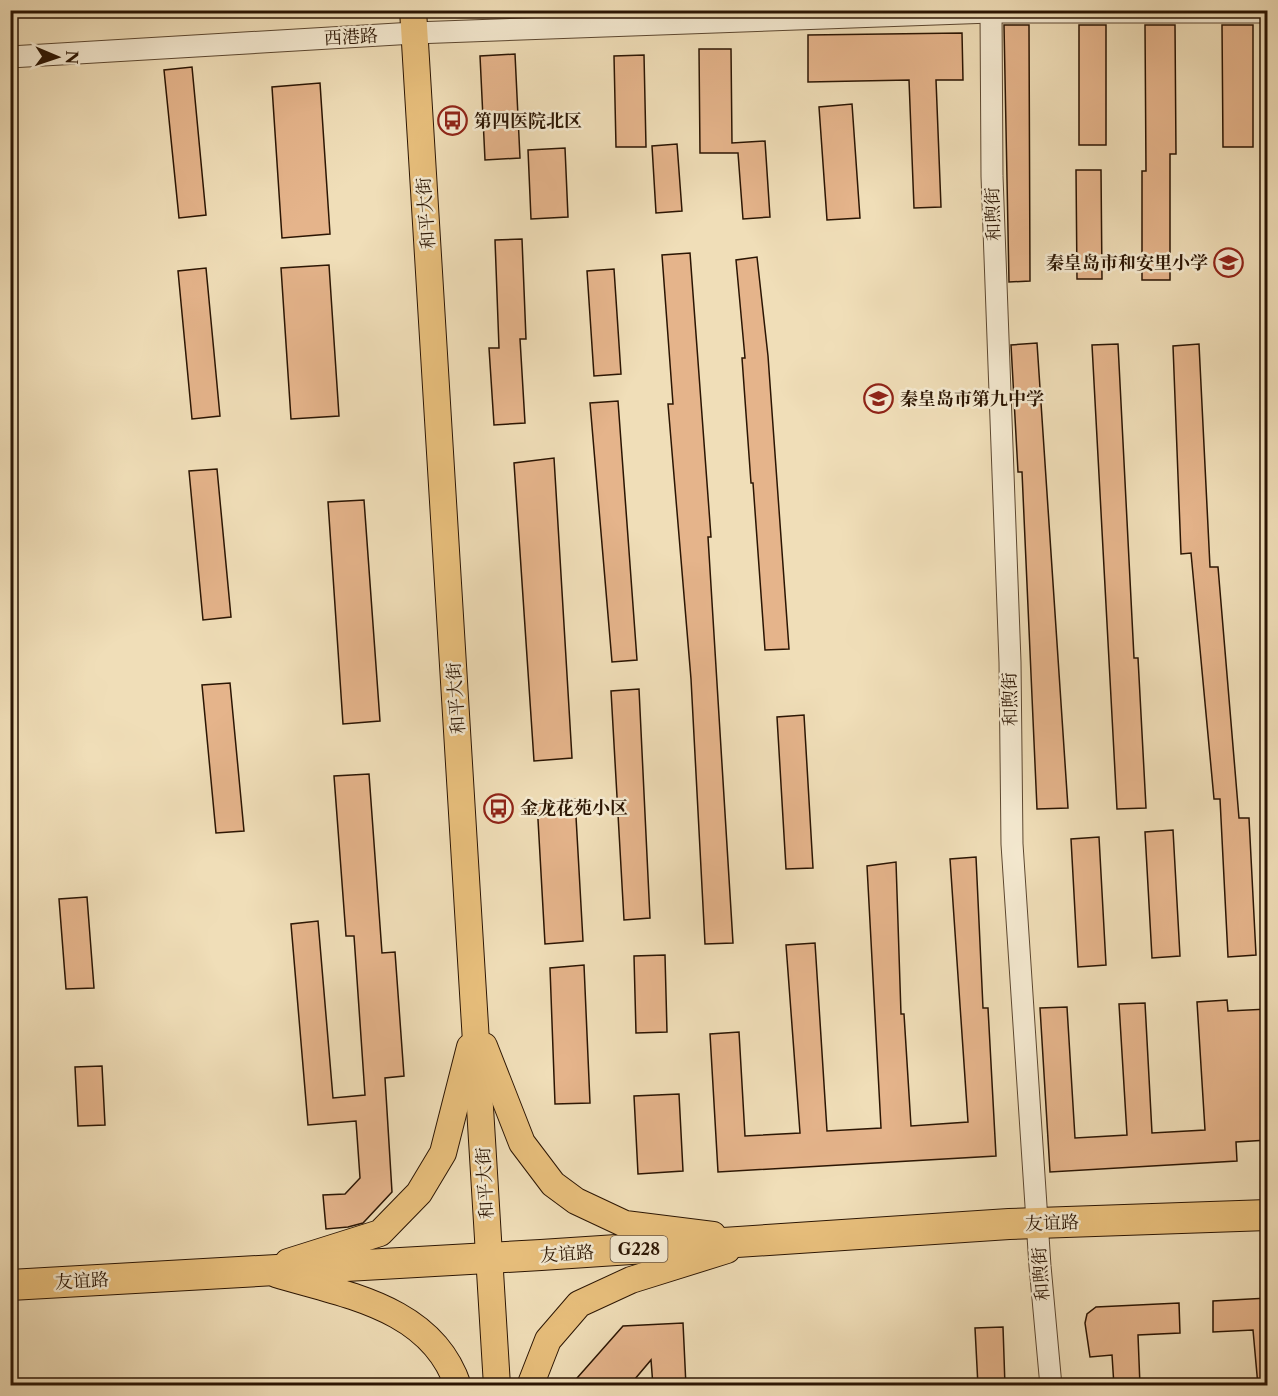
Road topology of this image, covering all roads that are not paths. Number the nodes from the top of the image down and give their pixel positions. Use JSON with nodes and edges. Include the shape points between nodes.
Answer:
{"nodes":[{"id":1,"x":991,"y":12,"type":"junction"},
{"id":2,"x":1268,"y":12,"type":"edge"},
{"id":3,"x":414,"y":22,"type":"edge"},
{"id":4,"x":10,"y":57,"type":"edge"},
{"id":5,"x":476,"y":1023,"type":"junction"},
{"id":6,"x":1268,"y":1215,"type":"edge"},
{"id":7,"x":1038,"y":1224,"type":"junction"},
{"id":8,"x":756,"y":1241,"type":"junction"},
{"id":9,"x":490,"y":1258,"type":"junction"},
{"id":10,"x":264,"y":1270,"type":"junction"},
{"id":11,"x":10,"y":1285,"type":"edge"},
{"id":12,"x":458,"y":1386,"type":"edge"},
{"id":13,"x":497,"y":1386,"type":"edge"},
{"id":14,"x":530,"y":1386,"type":"edge"},
{"id":15,"x":1051,"y":1386,"type":"edge"}],
"edges":[{"from":1,"to":2,"type":"street","name":"西港路"},
{"from":1,"to":3,"type":"street","name":"西港路"},
{"from":1,"to":7,"type":"street","name":"和煦街","via":[[992,176],[1010,662],[1012,844]]},
{"from":3,"to":4,"type":"street","name":"西港路"},
{"from":3,"to":5,"type":"main road","name":"和平大街"},
{"from":5,"to":8,"type":"main road","via":[[522,1143],[554,1184],[576,1201],[625,1224]]},
{"from":5,"to":9,"type":"main road","name":"和平大街"},
{"from":5,"to":10,"type":"main road","via":[[443,1153],[419,1193],[380,1233]]},
{"from":6,"to":7,"type":"highway","name":"友谊路","number":"G228"},
{"from":7,"to":8,"type":"highway","name":"友谊路","number":"G228"},
{"from":7,"to":15,"type":"street","name":"和煦街"},
{"from":8,"to":9,"type":"highway","name":"友谊路","number":"G228"},
{"from":8,"to":14,"type":"main road","via":[[631,1280],[579,1304],[548,1340]]},
{"from":9,"to":10,"type":"highway","name":"友谊路","number":"G228"},
{"from":9,"to":13,"type":"main road","name":"和平大街"},
{"from":10,"to":11,"type":"highway","name":"友谊路","number":"G228"},
{"from":10,"to":12,"type":"main road","via":[[383,1306],[426,1334],[451,1364]]}]}
